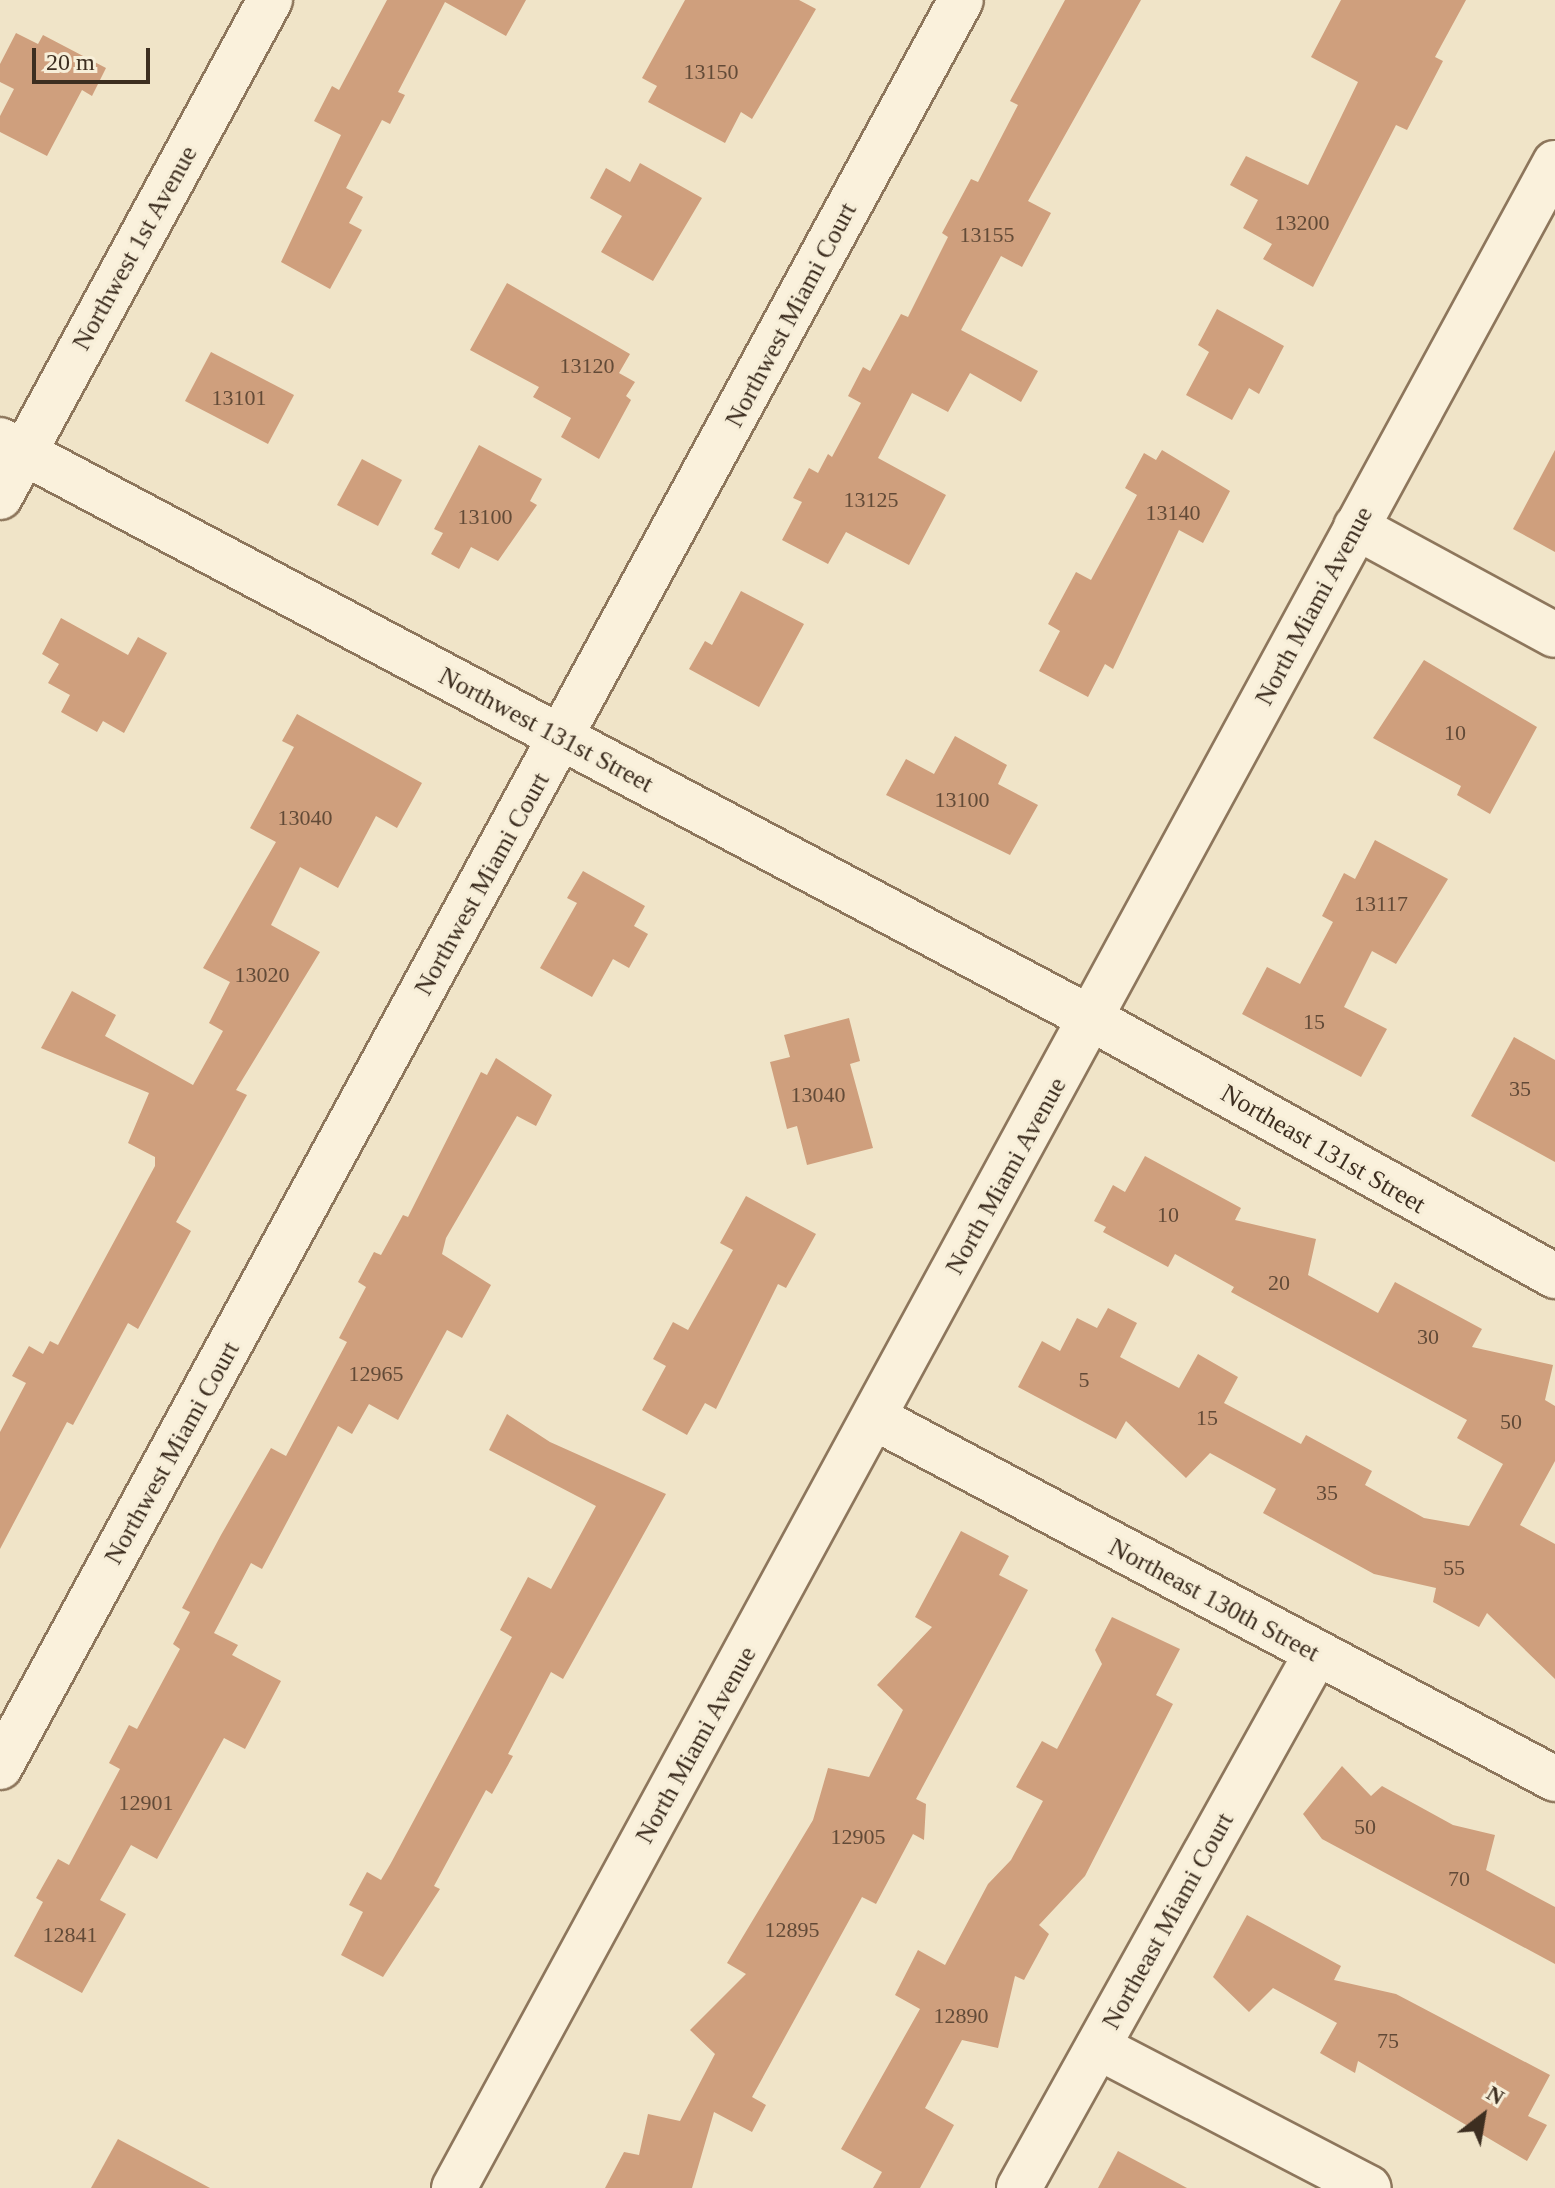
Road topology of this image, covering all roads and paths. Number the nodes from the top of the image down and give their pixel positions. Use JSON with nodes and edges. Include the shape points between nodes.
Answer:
{"nodes":[{"id":1,"x":270,"y":0,"type":"edge"},
{"id":2,"x":961,"y":0,"type":"edge"},
{"id":3,"x":1555,"y":163,"type":"edge"},
{"id":4,"x":12,"y":446,"type":"edge"},
{"id":5,"x":0,"y":497,"type":"edge"},
{"id":6,"x":1356,"y":527,"type":"junction"},
{"id":7,"x":1555,"y":635,"type":"edge"},
{"id":8,"x":562,"y":739,"type":"junction"},
{"id":9,"x":1092,"y":1019,"type":"junction"},
{"id":10,"x":1555,"y":1276,"type":"edge"},
{"id":11,"x":875,"y":1418,"type":"junction"},
{"id":12,"x":1316,"y":1654,"type":"junction"},
{"id":13,"x":0,"y":1767,"type":"edge"},
{"id":14,"x":1555,"y":1779,"type":"edge"},
{"id":15,"x":1098,"y":2047,"type":"junction"},
{"id":16,"x":454,"y":2188,"type":"edge"},
{"id":17,"x":1019,"y":2188,"type":"edge"},
{"id":18,"x":1369,"y":2188,"type":"edge"}],
"edges":[{"from":1,"to":4,"type":"street","name":"Northwest 1st Avenue"},
{"from":2,"to":8,"type":"street","name":"Northwest Miami Court"},
{"from":3,"to":6,"type":"street","name":"North Miami Avenue"},
{"from":4,"to":5,"type":"street","name":"Northwest 1st Avenue"},
{"from":4,"to":8,"type":"street","name":"Northwest 131st Street"},
{"from":6,"to":7,"type":"street"},
{"from":6,"to":9,"type":"street","name":"North Miami Avenue"},
{"from":8,"to":9,"type":"street","name":"Northwest 131st Street"},
{"from":8,"to":13,"type":"street","name":"Northwest Miami Court"},
{"from":9,"to":10,"type":"street","name":"Northeast 131st Street"},
{"from":9,"to":11,"type":"street","name":"North Miami Avenue"},
{"from":11,"to":12,"type":"street","name":"Northeast 130th Street"},
{"from":11,"to":16,"type":"street","name":"North Miami Avenue"},
{"from":12,"to":14,"type":"street","name":"Northeast 130th Street"},
{"from":12,"to":15,"type":"street","name":"Northeast Miami Court"},
{"from":15,"to":17,"type":"street","name":"Northeast Miami Court"},
{"from":15,"to":18,"type":"street"}]}
